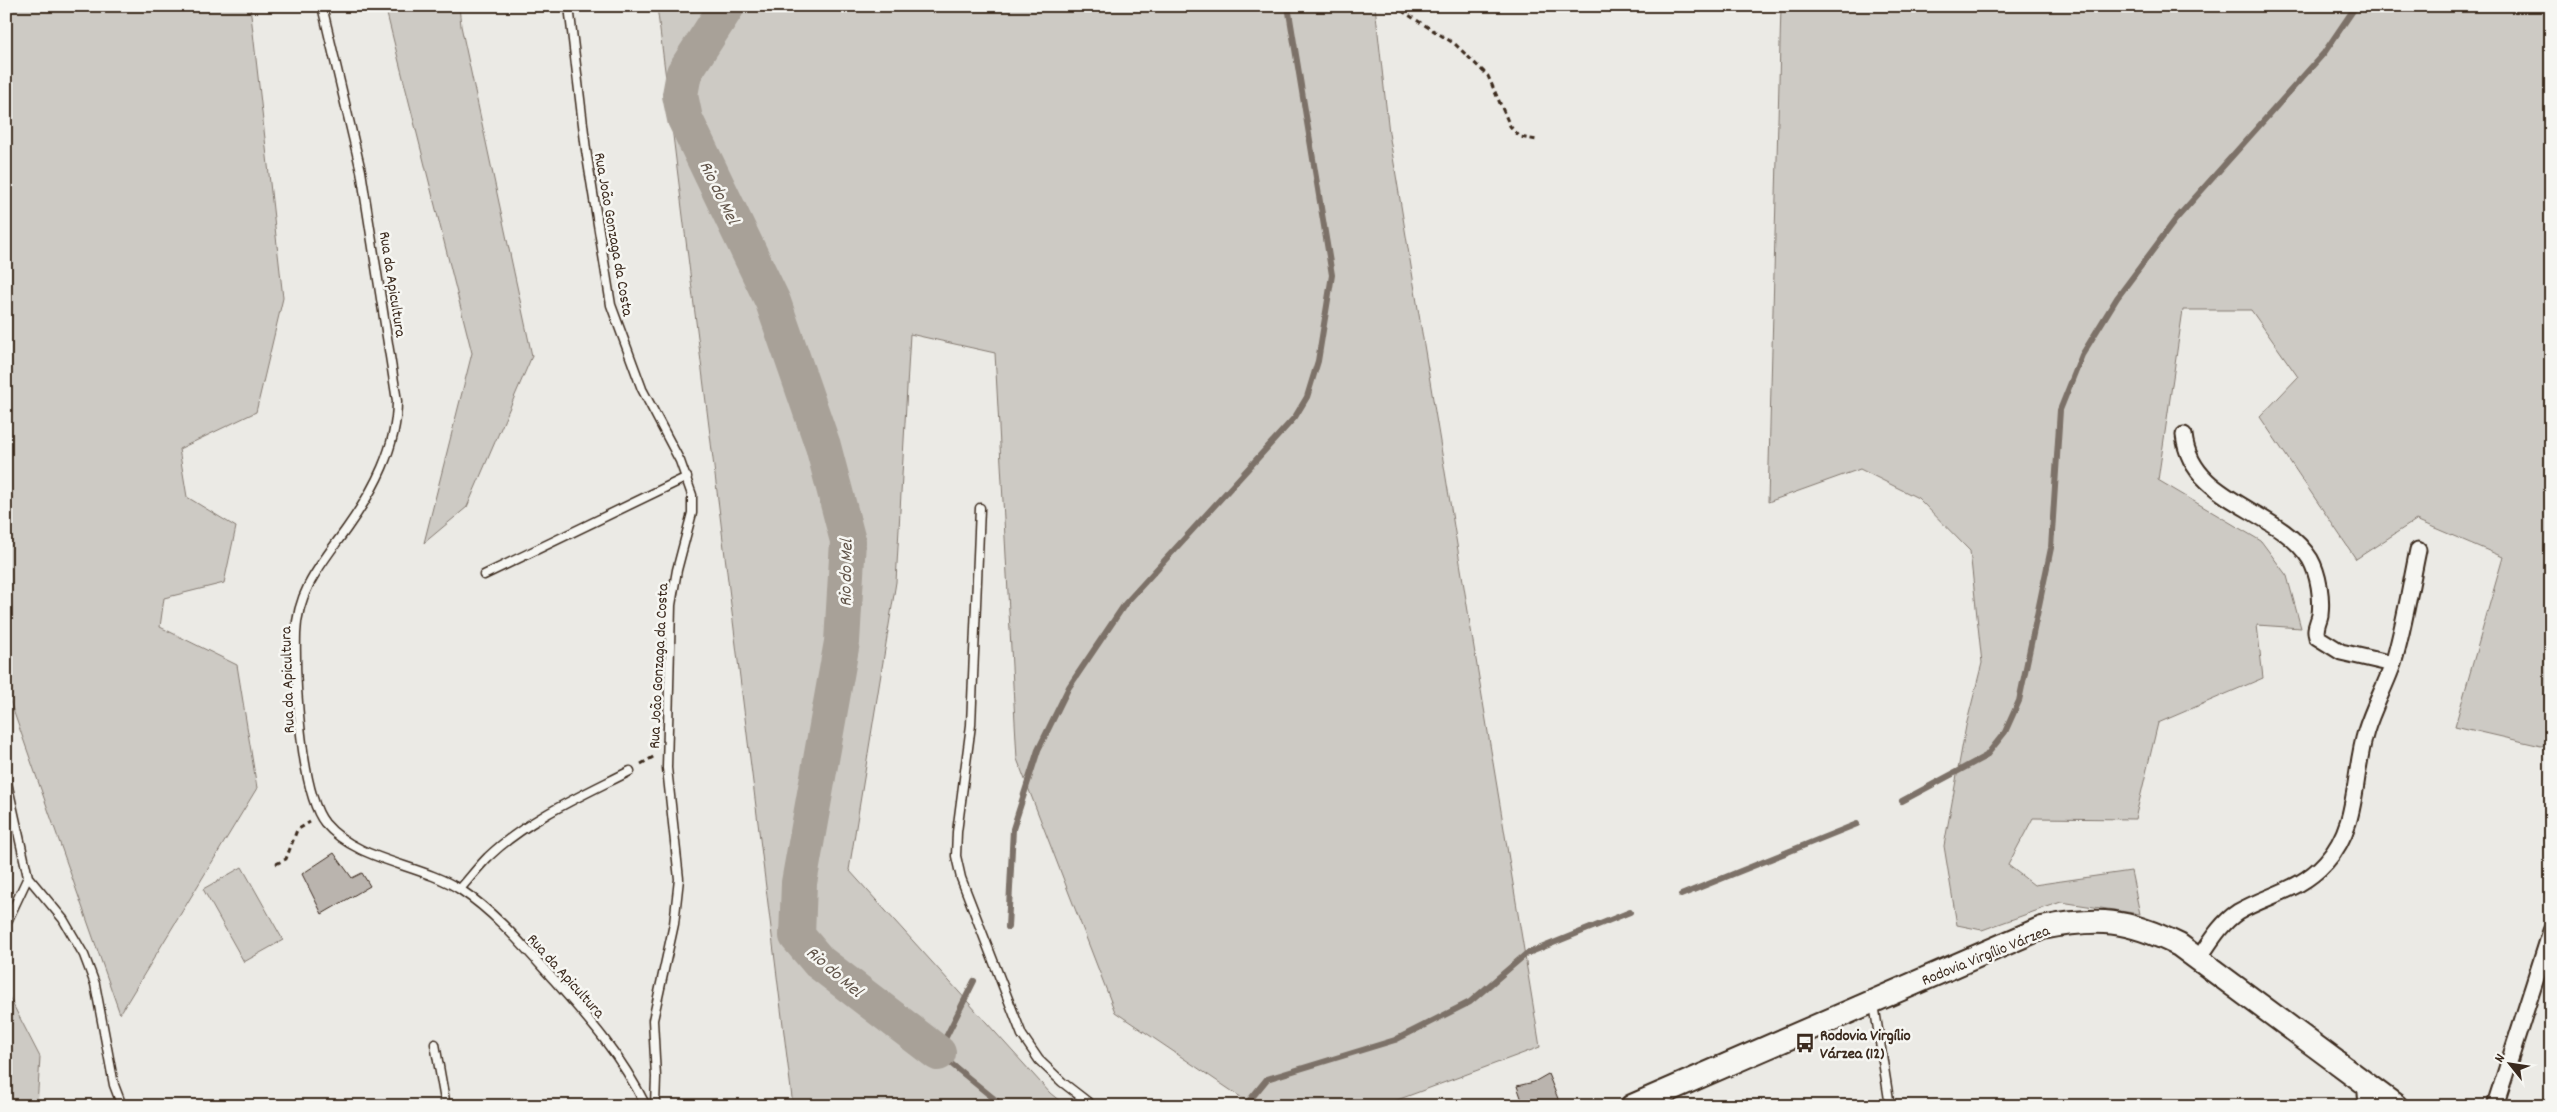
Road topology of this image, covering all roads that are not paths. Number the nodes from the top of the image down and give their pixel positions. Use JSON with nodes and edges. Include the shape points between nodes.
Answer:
{"nodes":[{"id":1,"x":322,"y":6,"type":"edge"},
{"id":2,"x":569,"y":6,"type":"edge"},
{"id":3,"x":2184,"y":434,"type":"dead end"},
{"id":4,"x":686,"y":477,"type":"junction"},
{"id":5,"x":980,"y":508,"type":"dead end"},
{"id":6,"x":2418,"y":550,"type":"dead end"},
{"id":7,"x":484,"y":575,"type":"dead end"},
{"id":8,"x":2393,"y":664,"type":"junction"},
{"id":9,"x":630,"y":771,"type":"road end"},
{"id":10,"x":6,"y":778,"type":"edge"},
{"id":11,"x":28,"y":877,"type":"junction"},
{"id":12,"x":460,"y":889,"type":"junction"},
{"id":13,"x":6,"y":924,"type":"edge"},
{"id":14,"x":2551,"y":931,"type":"edge"},
{"id":15,"x":2199,"y":958,"type":"junction"},
{"id":16,"x":1873,"y":1001,"type":"junction"},
{"id":17,"x":435,"y":1044,"type":"dead end"},
{"id":18,"x":2365,"y":1081,"type":"junction"},
{"id":19,"x":122,"y":1106,"type":"edge"},
{"id":20,"x":446,"y":1106,"type":"edge"},
{"id":21,"x":646,"y":1106,"type":"edge"},
{"id":22,"x":655,"y":1106,"type":"edge"},
{"id":23,"x":1093,"y":1106,"type":"edge"},
{"id":24,"x":1632,"y":1106,"type":"edge"},
{"id":25,"x":1890,"y":1106,"type":"edge"},
{"id":26,"x":2367,"y":1106,"type":"edge"},
{"id":27,"x":2396,"y":1106,"type":"edge"},
{"id":28,"x":2496,"y":1106,"type":"edge"}],
"edges":[{"from":1,"to":12,"type":"lane","name":"Rua da Apicultura","via":[[361,170],[397,401],[396,428],[382,467],[364,503],[315,571],[299,606],[296,666],[308,776],[322,816],[331,829],[352,844]]},
{"from":2,"to":4,"type":"lane","name":"Rua João Gonzaga da Costa","via":[[587,158],[611,305],[642,389]]},
{"from":3,"to":8,"type":"street","via":[[2186,451],[2200,475],[2294,539],[2311,560],[2320,590],[2317,637],[2341,652]]},
{"from":4,"to":7,"type":"lane"},
{"from":4,"to":22,"type":"lane","name":"Rua João Gonzaga da Costa","via":[[692,495],[692,513],[672,596],[666,749],[678,879],[674,924],[653,1020]]},
{"from":5,"to":23,"type":"lane","via":[[971,725],[956,856],[960,878],[1022,1035],[1062,1082]]},
{"from":6,"to":8,"type":"street"},
{"from":8,"to":15,"type":"street","via":[[2366,732],[2353,804],[2339,848],[2324,865],[2293,888],[2238,912]]},
{"from":9,"to":12,"type":"lane","via":[[520,832],[488,857]]},
{"from":10,"to":11,"type":"lane"},
{"from":11,"to":13,"type":"lane"},
{"from":11,"to":19,"type":"lane","via":[[63,919],[84,955],[95,984],[114,1085]]},
{"from":12,"to":21,"type":"lane","name":"Rua da Apicultura","via":[[515,937],[596,1027],[619,1056]]},
{"from":14,"to":28,"type":"street"},
{"from":15,"to":16,"type":"main road","name":"Rodovia Virgílio Várzea","via":[[2151,931],[2095,920],[2067,923],[2042,928]]},
{"from":15,"to":18,"type":"main road","name":"Rodovia Virgílio Várzea"},
{"from":16,"to":24,"type":"main road","name":"Rodovia Virgílio Várzea"},
{"from":16,"to":25,"type":"lane"},
{"from":17,"to":20,"type":"lane"},
{"from":18,"to":26,"type":"street"},
{"from":18,"to":27,"type":"main road","name":"Rodovia Virgílio Várzea"}]}
